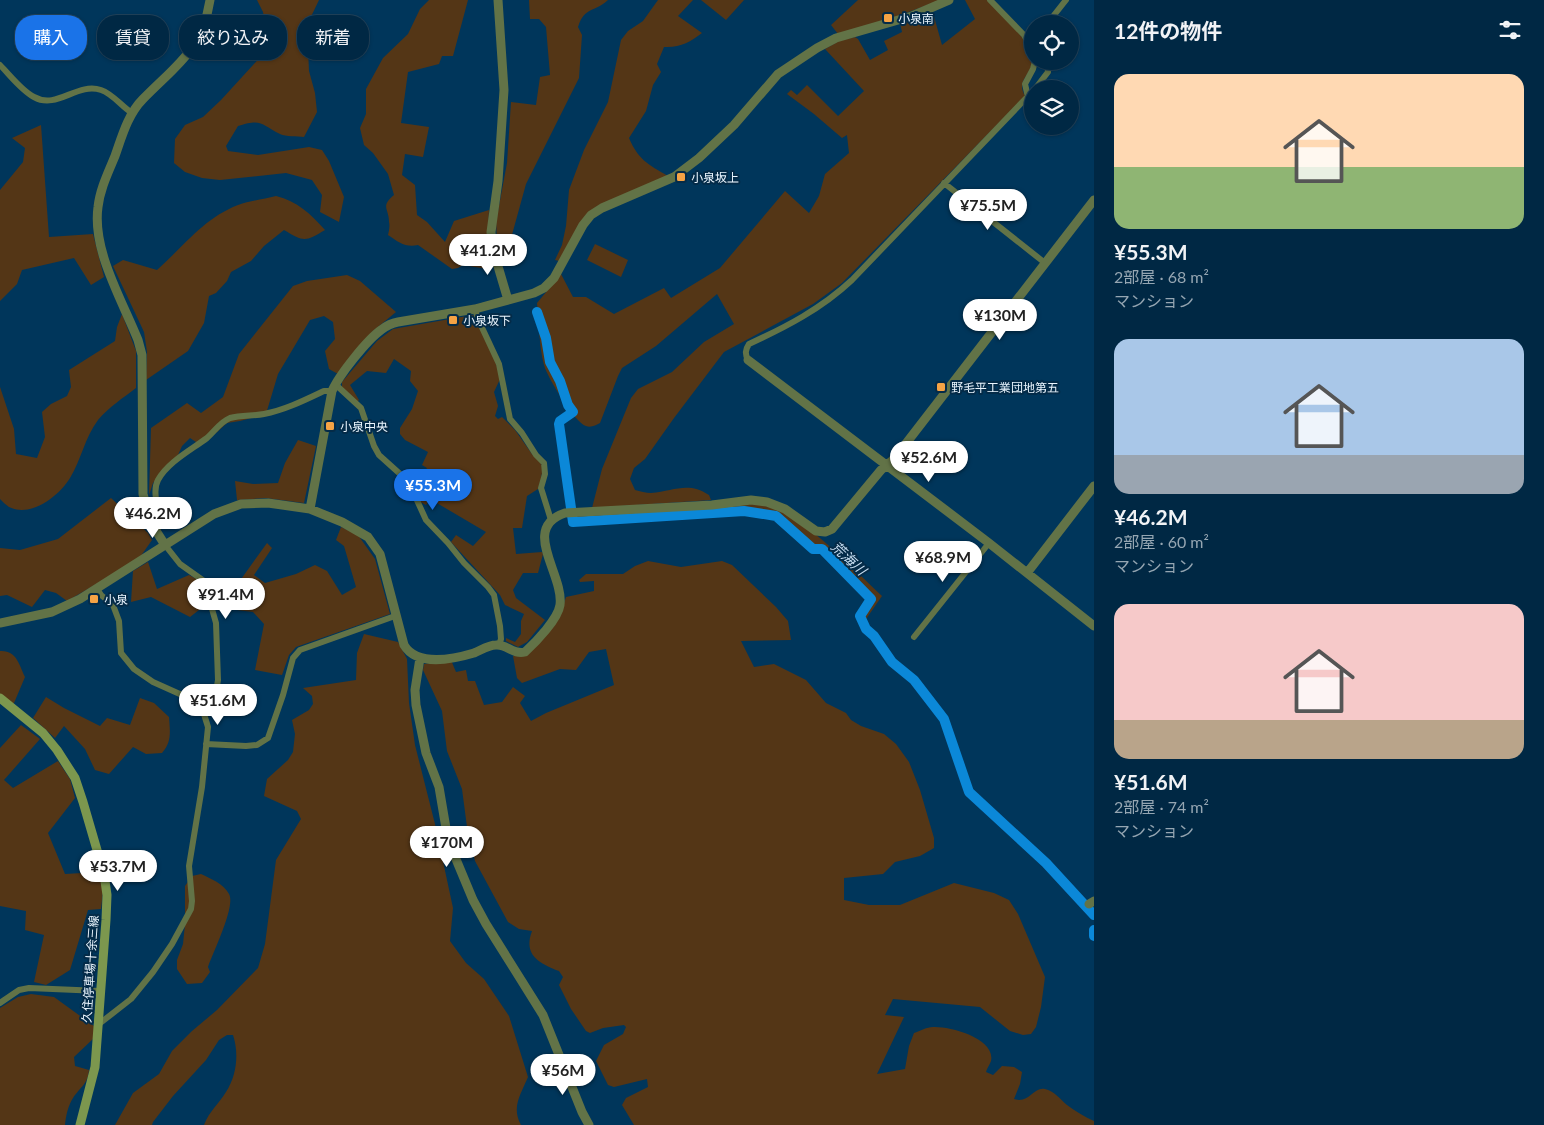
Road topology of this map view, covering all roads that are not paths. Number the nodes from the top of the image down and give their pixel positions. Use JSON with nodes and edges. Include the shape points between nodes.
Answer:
{"nodes":[{"id":1,"x":210,"y":0,"type":"edge"},
{"id":2,"x":498,"y":0,"type":"edge"},
{"id":3,"x":949,"y":0,"type":"edge"},
{"id":4,"x":990,"y":0,"type":"edge"},
{"id":5,"x":1066,"y":0,"type":"edge"},
{"id":6,"x":1054,"y":15,"type":"edge"},
{"id":7,"x":1024,"y":35,"type":"edge"},
{"id":8,"x":0,"y":65,"type":"edge"},
{"id":9,"x":1024,"y":100,"type":"edge"},
{"id":10,"x":132,"y":113,"type":"junction"},
{"id":11,"x":944,"y":183,"type":"junction"},
{"id":12,"x":1094,"y":200,"type":"edge"},
{"id":13,"x":1045,"y":263,"type":"junction"},
{"id":14,"x":508,"y":300,"type":"junction"},
{"id":15,"x":475,"y":309,"type":"junction"},
{"id":16,"x":748,"y":360,"type":"joint"},
{"id":17,"x":333,"y":388,"type":"junction"},
{"id":18,"x":887,"y":466,"type":"junction"},
{"id":19,"x":1094,"y":486,"type":"edge"},
{"id":20,"x":310,"y":509,"type":"junction"},
{"id":21,"x":550,"y":520,"type":"junction"},
{"id":22,"x":156,"y":533,"type":"junction"},
{"id":23,"x":989,"y":543,"type":"junction"},
{"id":24,"x":166,"y":545,"type":"junction"},
{"id":25,"x":1027,"y":573,"type":"junction"},
{"id":26,"x":97,"y":589,"type":"junction"},
{"id":27,"x":395,"y":616,"type":"junction"},
{"id":28,"x":0,"y":623,"type":"edge"},
{"id":29,"x":1094,"y":626,"type":"edge"},
{"id":30,"x":914,"y":637,"type":"dead end"},
{"id":31,"x":499,"y":645,"type":"junction"},
{"id":32,"x":420,"y":658,"type":"junction"},
{"id":33,"x":0,"y":698,"type":"edge"},
{"id":34,"x":203,"y":711,"type":"junction"},
{"id":35,"x":206,"y":744,"type":"junction"},
{"id":36,"x":100,"y":991,"type":"junction"},
{"id":37,"x":0,"y":1003,"type":"edge"},
{"id":38,"x":99,"y":1024,"type":"junction"},
{"id":39,"x":80,"y":1125,"type":"edge"},
{"id":40,"x":589,"y":1125,"type":"edge"}],
"edges":[{"from":1,"to":10,"type":"street","via":[[203,27],[189,54]]},
{"from":2,"to":14,"type":"street","via":[[504,90],[491,232]]},
{"from":3,"to":14,"type":"street","via":[[912,16],[836,38],[795,62],[778,74],[734,125],[674,177],[591,215],[554,278],[544,288]]},
{"from":4,"to":7,"type":"street"},
{"from":5,"to":6,"type":"street"},
{"from":8,"to":10,"type":"street","via":[[36,98],[53,100],[82,90],[96,89],[111,95]]},
{"from":9,"to":11,"type":"street"},
{"from":10,"to":22,"type":"street","via":[[101,193],[97,229],[103,256],[142,355],[144,494]]},
{"from":11,"to":13,"type":"street"},
{"from":11,"to":16,"type":"street","via":[[838,293],[797,321],[748,344],[745,350]]},
{"from":12,"to":13,"type":"street"},
{"from":13,"to":18,"type":"street"},
{"from":14,"to":15,"type":"street"},
{"from":15,"to":17,"type":"street","via":[[387,326],[370,340]]},
{"from":15,"to":21,"type":"street","via":[[499,364],[510,419],[544,463],[541,488]]},
{"from":16,"to":18,"type":"street"},
{"from":17,"to":20,"type":"street"},
{"from":17,"to":22,"type":"street","via":[[279,410],[229,418],[219,424],[158,480]]},
{"from":17,"to":31,"type":"street","via":[[361,408],[379,455],[410,485],[426,520],[494,595],[500,626]]},
{"from":18,"to":21,"type":"street","via":[[832,529],[825,532],[816,531],[785,509],[750,500],[565,513]]},
{"from":18,"to":23,"type":"street"},
{"from":19,"to":25,"type":"street"},
{"from":20,"to":24,"type":"street","via":[[268,503],[241,504],[214,514]]},
{"from":20,"to":27,"type":"street","via":[[342,522],[374,543],[380,554]]},
{"from":21,"to":31,"type":"street","via":[[545,535],[548,559],[558,586],[558,610],[525,652],[517,653]]},
{"from":22,"to":24,"type":"street"},
{"from":23,"to":25,"type":"street"},
{"from":23,"to":30,"type":"street"},
{"from":24,"to":26,"type":"street"},
{"from":24,"to":34,"type":"street","via":[[180,564],[204,581],[216,623],[218,680],[216,692]]},
{"from":25,"to":29,"type":"street"},
{"from":26,"to":28,"type":"street","via":[[52,612]]},
{"from":26,"to":34,"type":"street","via":[[113,604],[119,621],[121,653],[134,669],[182,695]]},
{"from":27,"to":32,"type":"street","via":[[404,645]]},
{"from":27,"to":35,"type":"street","via":[[300,650],[268,738],[261,743],[246,746]]},
{"from":31,"to":32,"type":"street","via":[[458,656]]},
{"from":32,"to":40,"type":"street","via":[[416,705],[425,748],[439,787],[448,840],[473,900],[543,1015]]},
{"from":33,"to":36,"type":"main road","name":"久住停車場十余三線","via":[[43,733],[75,778],[102,866],[107,895]]},
{"from":34,"to":35,"type":"street","via":[[208,727]]},
{"from":35,"to":38,"type":"street","via":[[189,866],[191,909],[153,972],[131,999]]},
{"from":36,"to":37,"type":"street","via":[[29,988],[19,990]]},
{"from":36,"to":38,"type":"main road","name":"久住停車場十余三線"},
{"from":38,"to":39,"type":"main road","name":"久住停車場十余三線","via":[[95,1067]]}]}
